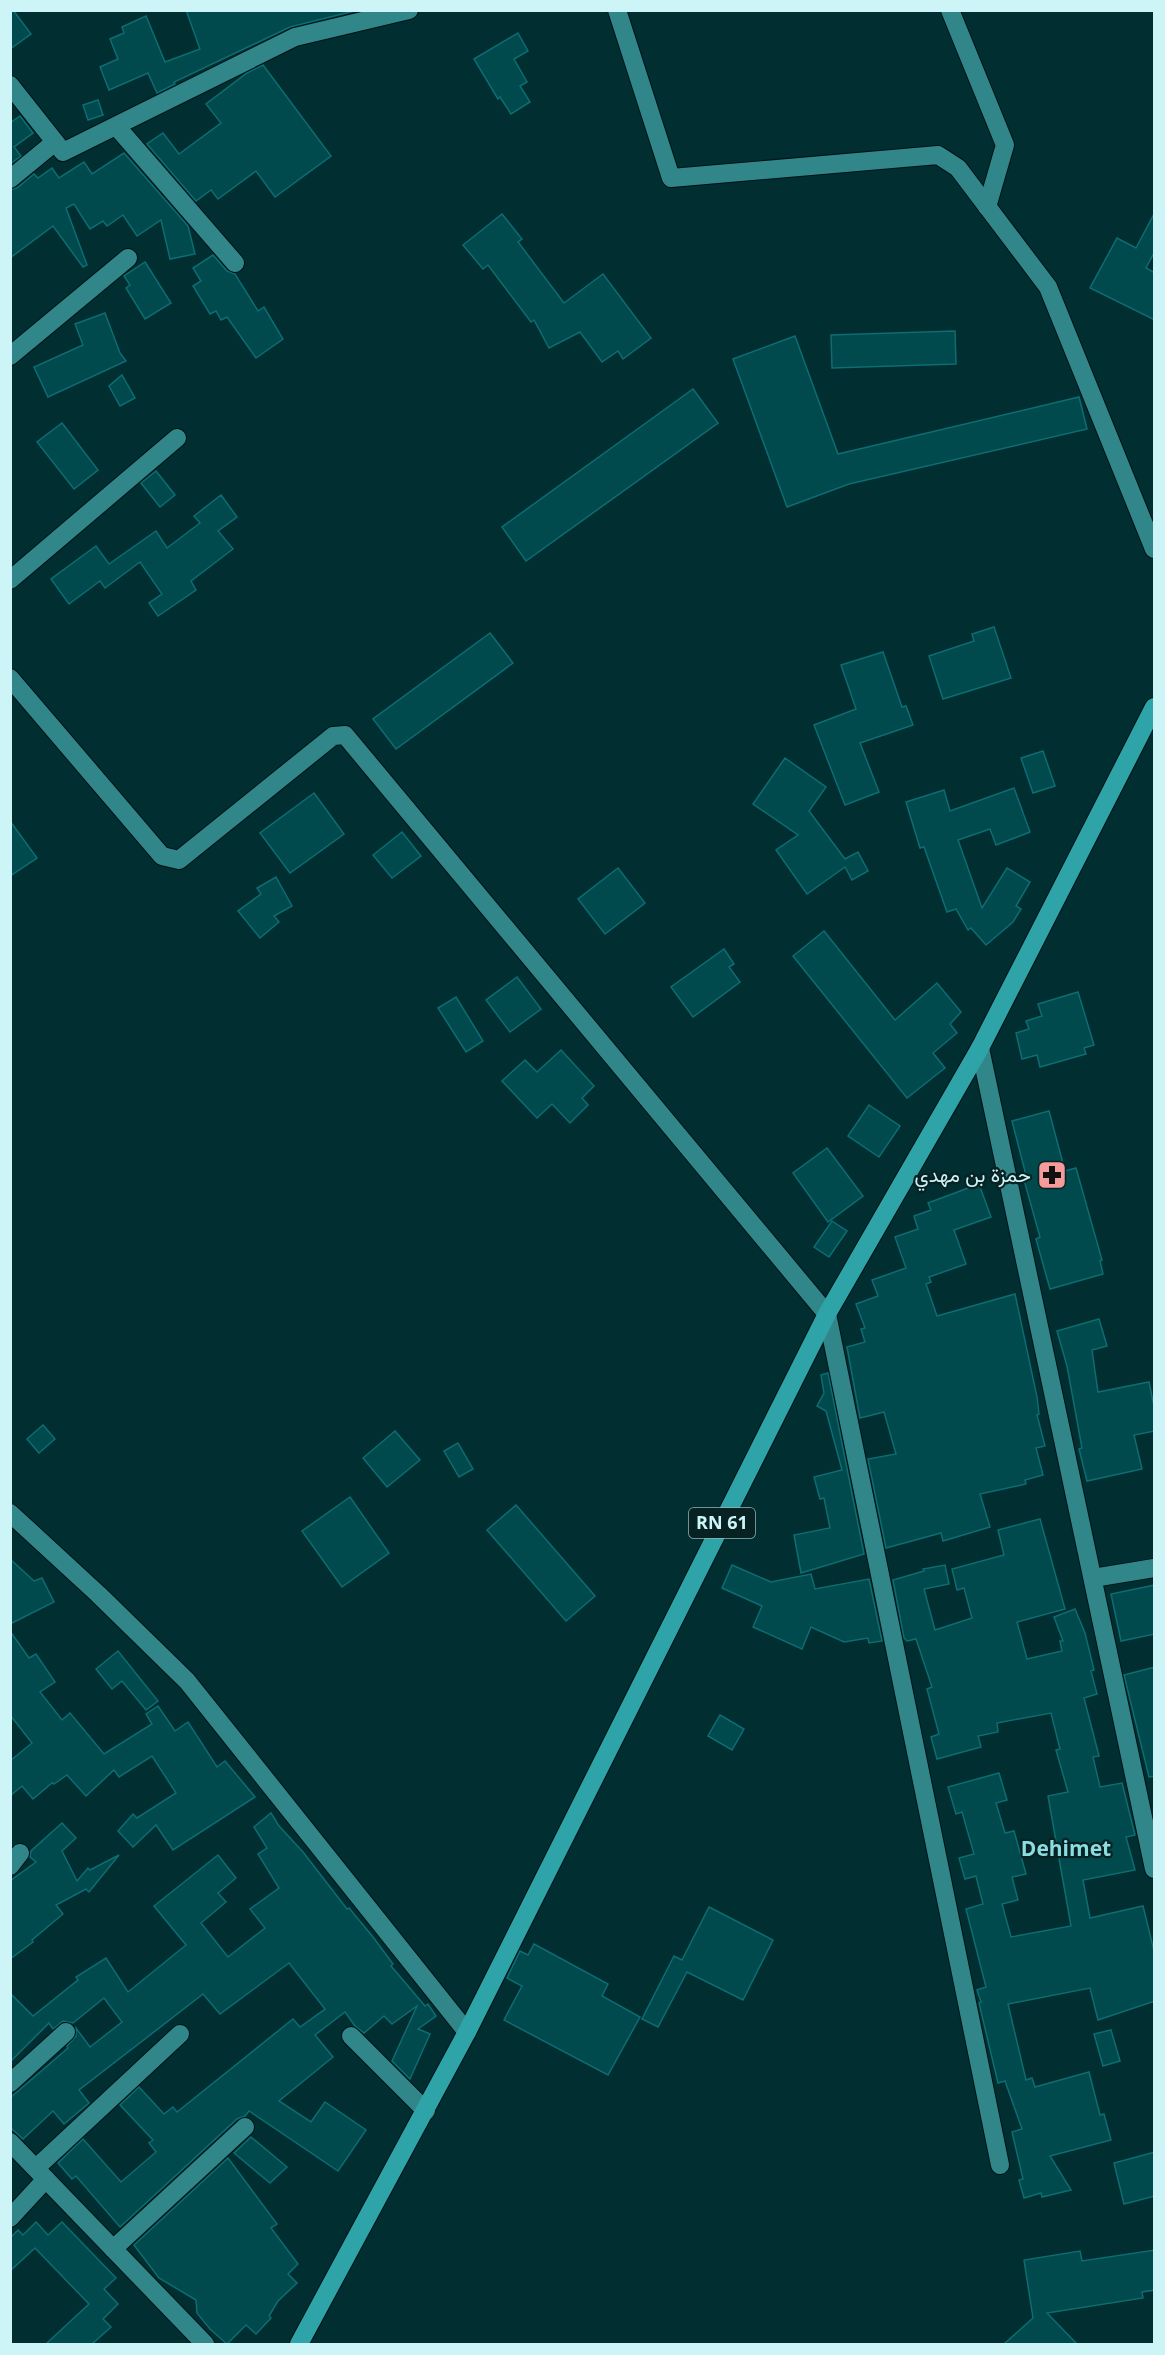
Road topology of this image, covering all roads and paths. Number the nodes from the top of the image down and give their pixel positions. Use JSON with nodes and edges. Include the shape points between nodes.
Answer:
{"nodes":[{"id":1,"x":409,"y":10,"type":"edge"},
{"id":2,"x":618,"y":10,"type":"edge"},
{"id":3,"x":950,"y":10,"type":"edge"},
{"id":4,"x":10,"y":85,"type":"edge"},
{"id":5,"x":117,"y":127,"type":"junction"},
{"id":6,"x":55,"y":142,"type":"junction"},
{"id":7,"x":10,"y":179,"type":"edge"},
{"id":8,"x":987,"y":207,"type":"junction"},
{"id":9,"x":129,"y":258,"type":"dead end"},
{"id":10,"x":235,"y":263,"type":"dead end"},
{"id":11,"x":10,"y":356,"type":"edge"},
{"id":12,"x":177,"y":438,"type":"dead end"},
{"id":13,"x":1155,"y":549,"type":"edge"},
{"id":14,"x":10,"y":580,"type":"edge"},
{"id":15,"x":10,"y":678,"type":"edge"},
{"id":16,"x":1155,"y":707,"type":"edge"},
{"id":17,"x":980,"y":1048,"type":"junction"},
{"id":18,"x":827,"y":1314,"type":"junction"},
{"id":19,"x":10,"y":1513,"type":"edge"},
{"id":20,"x":1155,"y":1568,"type":"edge"},
{"id":21,"x":1093,"y":1578,"type":"junction"},
{"id":22,"x":1155,"y":1869,"type":"edge"},
{"id":23,"x":66,"y":2032,"type":"dead end"},
{"id":24,"x":467,"y":2032,"type":"junction"},
{"id":25,"x":180,"y":2034,"type":"dead end"},
{"id":26,"x":351,"y":2036,"type":"dead end"},
{"id":27,"x":10,"y":2084,"type":"edge"},
{"id":28,"x":426,"y":2111,"type":"junction"},
{"id":29,"x":245,"y":2127,"type":"dead end"},
{"id":30,"x":10,"y":2142,"type":"edge"},
{"id":31,"x":1000,"y":2165,"type":"dead end"},
{"id":32,"x":41,"y":2174,"type":"junction"},
{"id":33,"x":10,"y":2218,"type":"edge"},
{"id":34,"x":113,"y":2249,"type":"junction"},
{"id":35,"x":205,"y":2344,"type":"edge"},
{"id":36,"x":299,"y":2344,"type":"edge"}],
"edges":[{"from":1,"to":5,"type":"street","via":[[295,37]]},
{"from":2,"to":8,"type":"street","via":[[671,178],[938,155],[958,168]]},
{"from":3,"to":8,"type":"street","via":[[1005,146]]},
{"from":4,"to":6,"type":"street"},
{"from":5,"to":6,"type":"street","via":[[63,152]]},
{"from":5,"to":10,"type":"street"},
{"from":6,"to":7,"type":"street"},
{"from":8,"to":13,"type":"street","via":[[1048,287]]},
{"from":9,"to":11,"type":"street"},
{"from":12,"to":14,"type":"street"},
{"from":15,"to":18,"type":"street","via":[[162,856],[179,860],[333,736],[345,735]]},
{"from":16,"to":17,"type":"main road","number":"RN 61"},
{"from":17,"to":18,"type":"main road","number":"RN 61"},
{"from":17,"to":21,"type":"street"},
{"from":18,"to":24,"type":"main road","number":"RN 61"},
{"from":18,"to":31,"type":"street"},
{"from":19,"to":24,"type":"street","via":[[186,1681]]},
{"from":20,"to":21,"type":"street"},
{"from":21,"to":22,"type":"street"},
{"from":23,"to":27,"type":"street"},
{"from":24,"to":28,"type":"main road","number":"RN 61"},
{"from":25,"to":32,"type":"street"},
{"from":26,"to":28,"type":"street"},
{"from":28,"to":36,"type":"main road","number":"RN 61"},
{"from":29,"to":34,"type":"street"},
{"from":30,"to":32,"type":"street"},
{"from":32,"to":33,"type":"street"},
{"from":32,"to":34,"type":"street"},
{"from":34,"to":35,"type":"street"}]}
